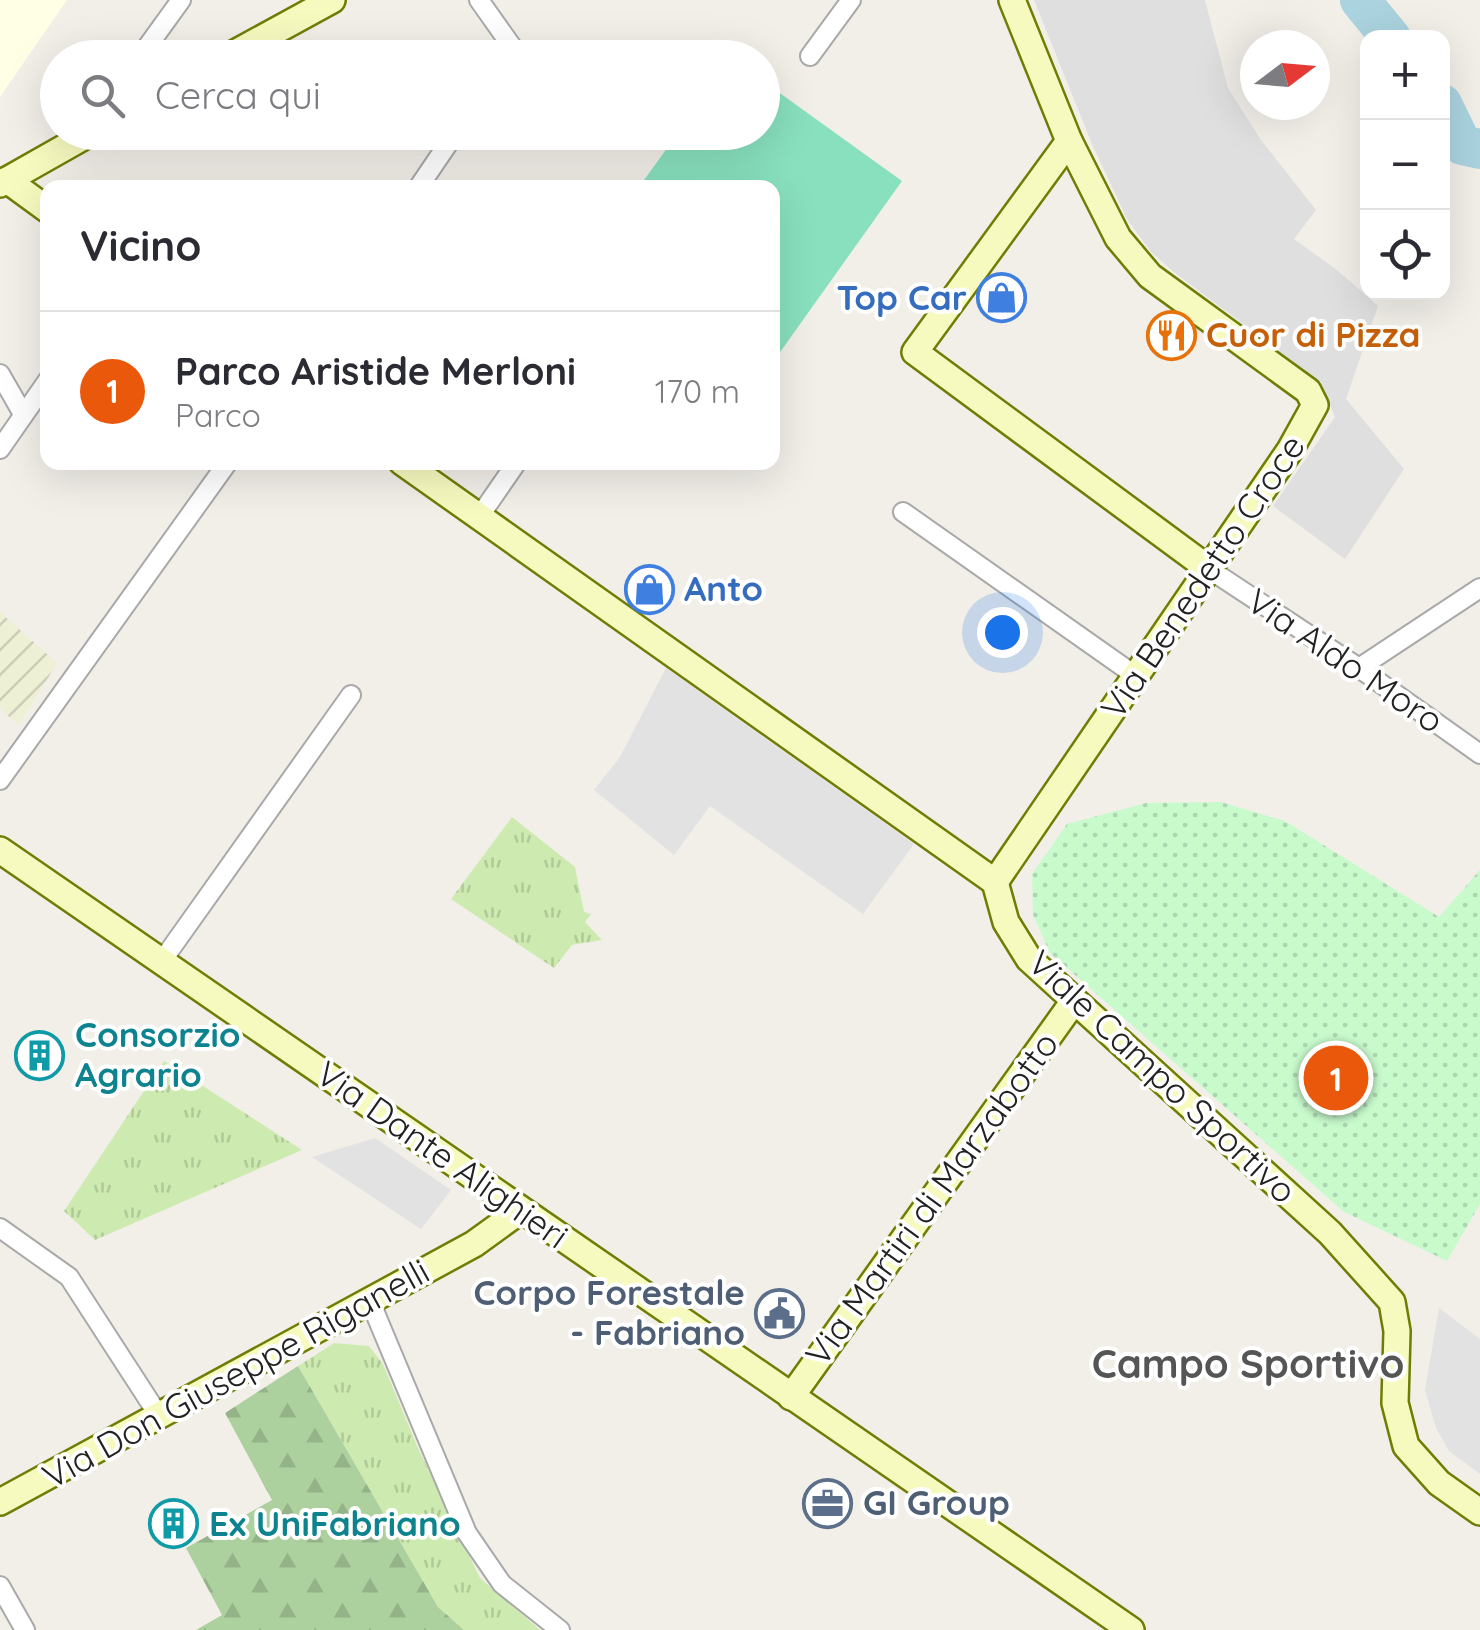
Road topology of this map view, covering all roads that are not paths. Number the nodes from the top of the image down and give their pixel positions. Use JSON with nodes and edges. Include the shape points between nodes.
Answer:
{"nodes":[{"id":1,"x":182,"y":0,"type":"edge"},
{"id":2,"x":332,"y":0,"type":"edge"},
{"id":3,"x":479,"y":0,"type":"edge"},
{"id":4,"x":851,"y":0,"type":"edge"},
{"id":5,"x":1012,"y":0,"type":"edge"},
{"id":6,"x":152,"y":40,"type":"edge"},
{"id":7,"x":259,"y":40,"type":"edge"},
{"id":8,"x":506,"y":40,"type":"edge"},
{"id":9,"x":810,"y":56,"type":"dead end"},
{"id":10,"x":1069,"y":141,"type":"junction"},
{"id":11,"x":58,"y":150,"type":"edge"},
{"id":12,"x":444,"y":150,"type":"edge"},
{"id":13,"x":2,"y":180,"type":"edge"},
{"id":14,"x":423,"y":180,"type":"edge"},
{"id":15,"x":40,"y":205,"type":"edge"},
{"id":16,"x":0,"y":374,"type":"edge"},
{"id":17,"x":40,"y":390,"type":"edge"},
{"id":18,"x":22,"y":414,"type":"junction"},
{"id":19,"x":0,"y":448,"type":"edge"},
{"id":20,"x":222,"y":470,"type":"edge"},
{"id":21,"x":413,"y":470,"type":"edge"},
{"id":22,"x":511,"y":470,"type":"edge"},
{"id":23,"x":903,"y":512,"type":"dead end"},
{"id":24,"x":479,"y":517,"type":"junction"},
{"id":25,"x":1210,"y":569,"type":"junction"},
{"id":26,"x":1480,"y":588,"type":"edge"},
{"id":27,"x":1359,"y":668,"type":"junction"},
{"id":28,"x":1136,"y":676,"type":"junction"},
{"id":29,"x":351,"y":695,"type":"dead end"},
{"id":30,"x":1480,"y":754,"type":"edge"},
{"id":31,"x":0,"y":780,"type":"edge"},
{"id":32,"x":0,"y":850,"type":"edge"},
{"id":33,"x":995,"y":882,"type":"junction"},
{"id":34,"x":162,"y":962,"type":"junction"},
{"id":35,"x":1074,"y":1001,"type":"junction"},
{"id":36,"x":520,"y":1210,"type":"junction"},
{"id":37,"x":0,"y":1228,"type":"edge"},
{"id":38,"x":370,"y":1301,"type":"junction"},
{"id":39,"x":791,"y":1397,"type":"junction"},
{"id":40,"x":159,"y":1416,"type":"junction"},
{"id":41,"x":0,"y":1502,"type":"edge"},
{"id":42,"x":1480,"y":1512,"type":"edge"},
{"id":43,"x":0,"y":1586,"type":"edge"},
{"id":44,"x":25,"y":1630,"type":"edge"},
{"id":45,"x":560,"y":1630,"type":"edge"},
{"id":46,"x":1131,"y":1630,"type":"edge"}],
"edges":[{"from":1,"to":6,"type":"street"},
{"from":2,"to":7,"type":"street"},
{"from":3,"to":8,"type":"street"},
{"from":4,"to":9,"type":"street"},
{"from":5,"to":10,"type":"street","name":"Via Benedetto Croce"},
{"from":10,"to":25,"type":"street","name":"Via Benedetto Croce","via":[[1118,238],[1150,276],[1314,397],[1313,414]]},
{"from":10,"to":25,"type":"street","via":[[915,352]]},
{"from":11,"to":13,"type":"street"},
{"from":12,"to":14,"type":"street"},
{"from":13,"to":15,"type":"street"},
{"from":16,"to":18,"type":"street"},
{"from":17,"to":18,"type":"street"},
{"from":18,"to":19,"type":"street"},
{"from":20,"to":31,"type":"street"},
{"from":21,"to":24,"type":"street"},
{"from":22,"to":24,"type":"street"},
{"from":23,"to":28,"type":"street"},
{"from":24,"to":33,"type":"street"},
{"from":25,"to":27,"type":"street","name":"Via Aldo Moro"},
{"from":25,"to":28,"type":"street","name":"Via Benedetto Croce"},
{"from":26,"to":27,"type":"street"},
{"from":27,"to":30,"type":"street","name":"Via Aldo Moro"},
{"from":28,"to":33,"type":"street","name":"Via Benedetto Croce"},
{"from":29,"to":34,"type":"street"},
{"from":32,"to":34,"type":"street","name":"Via Dante Alighieri"},
{"from":33,"to":35,"type":"street","name":"Viale Campo Sportivo","via":[[1006,922],[1029,959]]},
{"from":34,"to":36,"type":"street","name":"Via Dante Alighieri"},
{"from":35,"to":39,"type":"street","name":"Via Martiri di Marzabotto"},
{"from":35,"to":42,"type":"street","name":"Viale Campo Sportivo","via":[[1330,1233],[1392,1302],[1395,1403],[1406,1446],[1439,1483]]},
{"from":36,"to":38,"type":"street","name":"Via Don Giuseppe Riganelli","via":[[474,1244]]},
{"from":36,"to":39,"type":"street","name":"Via Dante Alighieri"},
{"from":37,"to":40,"type":"street","via":[[69,1276]]},
{"from":38,"to":40,"type":"street","name":"Via Don Giuseppe Riganelli"},
{"from":38,"to":45,"type":"street","via":[[467,1533],[502,1584]]},
{"from":39,"to":46,"type":"street","name":"Via Dante Alighieri"},
{"from":40,"to":41,"type":"street","name":"Via Don Giuseppe Riganelli"},
{"from":43,"to":44,"type":"street"}]}
